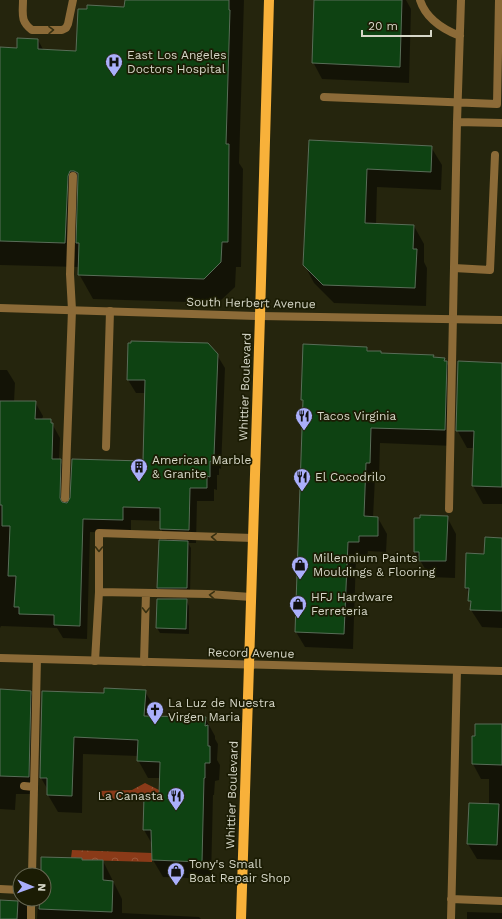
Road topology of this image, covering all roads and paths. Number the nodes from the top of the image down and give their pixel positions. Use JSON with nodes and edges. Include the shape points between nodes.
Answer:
{"nodes":[{"id":1,"x":23,"y":0,"type":"edge"},
{"id":2,"x":73,"y":0,"type":"edge"},
{"id":3,"x":269,"y":0,"type":"edge"},
{"id":4,"x":420,"y":0,"type":"edge"},
{"id":5,"x":462,"y":0,"type":"edge"},
{"id":6,"x":499,"y":0,"type":"edge"},
{"id":7,"x":460,"y":36,"type":"junction"},
{"id":8,"x":324,"y":97,"type":"dead end"},
{"id":9,"x":457,"y":102,"type":"junction"},
{"id":10,"x":457,"y":122,"type":"junction"},
{"id":11,"x":502,"y":123,"type":"edge"},
{"id":12,"x":495,"y":154,"type":"dead end"},
{"id":13,"x":73,"y":176,"type":"dead end"},
{"id":14,"x":454,"y":268,"type":"junction"},
{"id":15,"x":0,"y":308,"type":"edge"},
{"id":16,"x":72,"y":310,"type":"junction"},
{"id":17,"x":110,"y":311,"type":"junction"},
{"id":18,"x":260,"y":316,"type":"junction"},
{"id":19,"x":452,"y":318,"type":"junction"},
{"id":20,"x":502,"y":320,"type":"edge"},
{"id":21,"x":106,"y":447,"type":"dead end"},
{"id":22,"x":65,"y":498,"type":"dead end"},
{"id":23,"x":449,"y":509,"type":"dead end"},
{"id":24,"x":253,"y":538,"type":"junction"},
{"id":25,"x":99,"y":592,"type":"junction"},
{"id":26,"x":146,"y":593,"type":"junction"},
{"id":27,"x":251,"y":597,"type":"junction"},
{"id":28,"x":0,"y":658,"type":"edge"},
{"id":29,"x":37,"y":659,"type":"junction"},
{"id":30,"x":95,"y":661,"type":"junction"},
{"id":31,"x":144,"y":662,"type":"junction"},
{"id":32,"x":249,"y":665,"type":"junction"},
{"id":33,"x":457,"y":670,"type":"junction"},
{"id":34,"x":502,"y":672,"type":"edge"},
{"id":35,"x":24,"y":786,"type":"dead end"},
{"id":36,"x":34,"y":787,"type":"junction"},
{"id":37,"x":32,"y":867,"type":"edge"},
{"id":38,"x":0,"y":889,"type":"edge"},
{"id":39,"x":12,"y":890,"type":"edge"},
{"id":40,"x":452,"y":899,"type":"junction"},
{"id":41,"x":502,"y":901,"type":"edge"},
{"id":42,"x":31,"y":907,"type":"edge"},
{"id":43,"x":31,"y":919,"type":"edge"},
{"id":44,"x":241,"y":919,"type":"edge"},
{"id":45,"x":451,"y":919,"type":"edge"}],
"edges":[{"from":1,"to":2,"type":"street","one_way":true,"via":[[23,20],[32,30],[66,28]]},
{"from":3,"to":18,"type":"main road","name":"Whittier Boulevard"},
{"from":4,"to":7,"type":"street","via":[[431,19],[443,29]]},
{"from":5,"to":7,"type":"street"},
{"from":6,"to":9,"type":"street","via":[[497,104]]},
{"from":7,"to":9,"type":"street"},
{"from":8,"to":9,"type":"street"},
{"from":9,"to":10,"type":"street"},
{"from":10,"to":11,"type":"street"},
{"from":10,"to":14,"type":"street"},
{"from":12,"to":14,"type":"street","via":[[490,270]]},
{"from":13,"to":16,"type":"street","via":[[70,274]]},
{"from":14,"to":19,"type":"street"},
{"from":15,"to":16,"type":"street","name":"South Herbert Avenue"},
{"from":16,"to":17,"type":"street","name":"South Herbert Avenue"},
{"from":16,"to":22,"type":"street"},
{"from":17,"to":18,"type":"street","name":"South Herbert Avenue"},
{"from":17,"to":21,"type":"street"},
{"from":18,"to":19,"type":"street","name":"South Herbert Avenue"},
{"from":18,"to":24,"type":"main road","name":"Whittier Boulevard"},
{"from":19,"to":20,"type":"street","name":"South Herbert Avenue"},
{"from":19,"to":23,"type":"street"},
{"from":24,"to":25,"type":"street","one_way":true,"via":[[100,533]]},
{"from":24,"to":27,"type":"main road","name":"Whittier Boulevard"},
{"from":25,"to":26,"type":"street"},
{"from":25,"to":30,"type":"street"},
{"from":27,"to":26,"type":"street","one_way":true},
{"from":26,"to":31,"type":"street","one_way":true},
{"from":27,"to":32,"type":"main road","name":"Whittier Boulevard"},
{"from":28,"to":29,"type":"street","name":"Record Avenue"},
{"from":29,"to":30,"type":"street","name":"Record Avenue"},
{"from":29,"to":36,"type":"street"},
{"from":30,"to":31,"type":"street","name":"Record Avenue"},
{"from":31,"to":32,"type":"street","name":"Record Avenue"},
{"from":32,"to":33,"type":"street","name":"Record Avenue"},
{"from":32,"to":44,"type":"main road","name":"Whittier Boulevard"},
{"from":33,"to":34,"type":"street","name":"Record Avenue"},
{"from":33,"to":40,"type":"street"},
{"from":35,"to":36,"type":"street"},
{"from":36,"to":37,"type":"street"},
{"from":38,"to":39,"type":"street"},
{"from":40,"to":41,"type":"street"},
{"from":40,"to":45,"type":"street"},
{"from":42,"to":43,"type":"street"}]}
